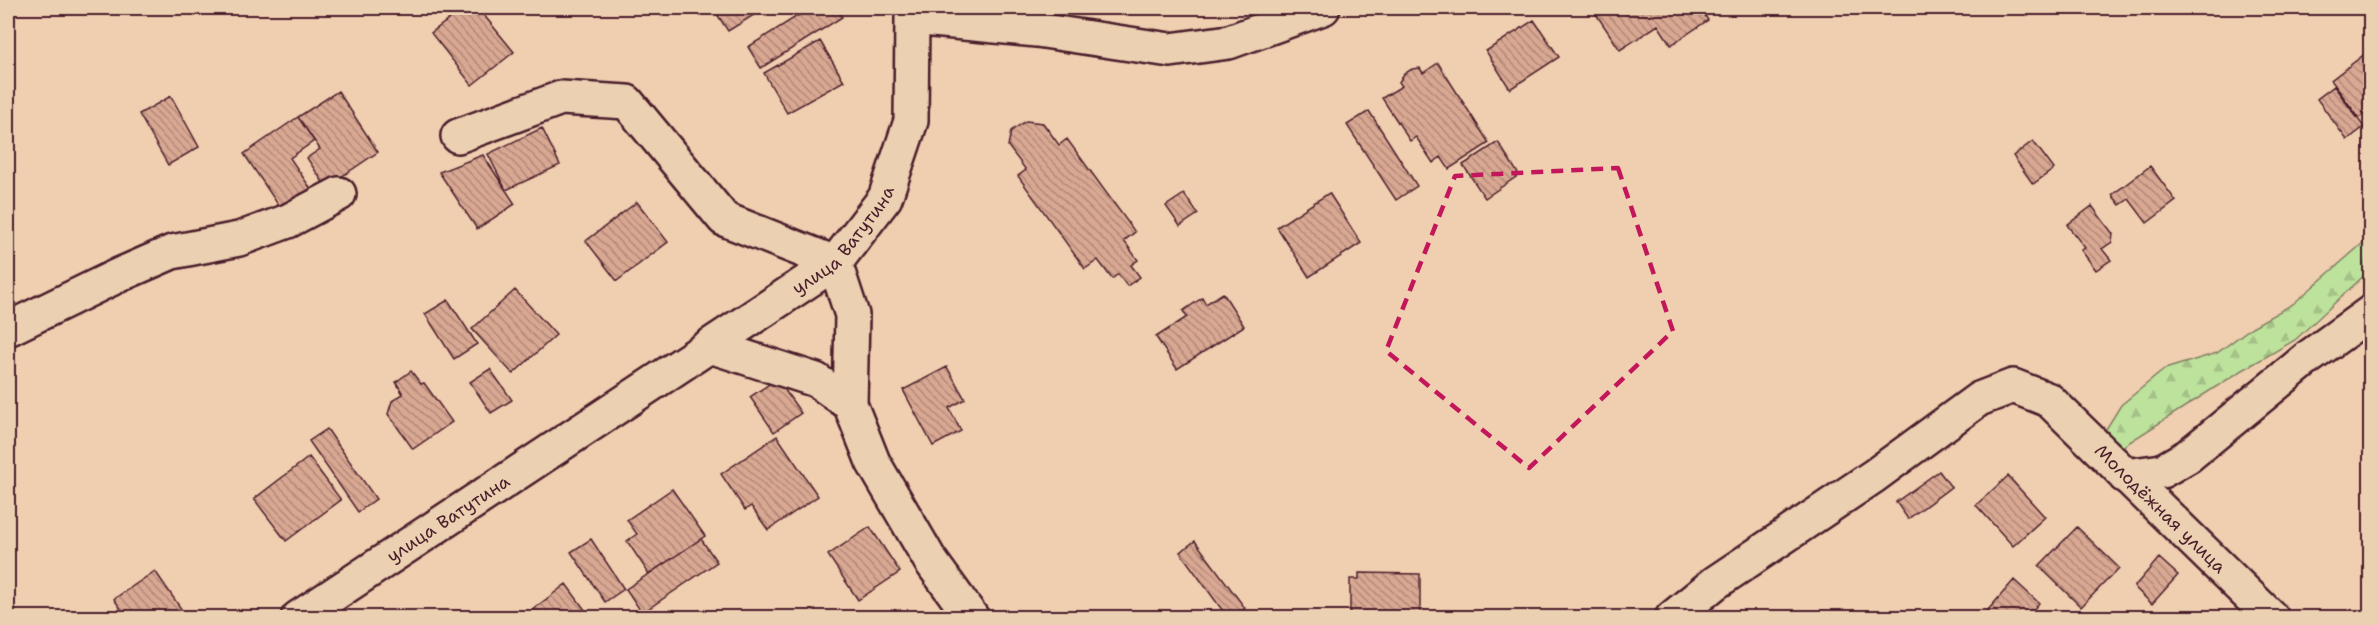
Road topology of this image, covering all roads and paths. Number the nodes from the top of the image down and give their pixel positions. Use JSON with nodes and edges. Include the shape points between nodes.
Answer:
{"nodes":[{"id":1,"x":1323,"y":8,"type":"edge"},
{"id":2,"x":909,"y":13,"type":"edge"},
{"id":3,"x":458,"y":136,"type":"dead end"},
{"id":4,"x":339,"y":194,"type":"dead end"},
{"id":5,"x":835,"y":263,"type":"junction"},
{"id":6,"x":2370,"y":313,"type":"edge"},
{"id":7,"x":8,"y":329,"type":"edge"},
{"id":8,"x":710,"y":346,"type":"junction"},
{"id":9,"x":850,"y":404,"type":"junction"},
{"id":10,"x":2125,"y":476,"type":"junction"},
{"id":11,"x":298,"y":618,"type":"edge"},
{"id":12,"x":972,"y":618,"type":"edge"},
{"id":13,"x":1672,"y":618,"type":"edge"},
{"id":14,"x":2272,"y":618,"type":"edge"}],
"edges":[{"from":1,"to":2,"type":"street","name":"улица Ватутина","via":[[1229,42],[1170,50]]},
{"from":2,"to":5,"type":"street","name":"улица Ватутина","via":[[911,122],[885,198]]},
{"from":3,"to":5,"type":"street","via":[[561,99],[627,102],[724,219]]},
{"from":4,"to":7,"type":"street","via":[[239,239],[172,252]]},
{"from":5,"to":8,"type":"street","name":"улица Ватутина"},
{"from":5,"to":9,"type":"street","via":[[852,315]]},
{"from":6,"to":10,"type":"street","via":[[2308,357],[2188,456],[2162,471]]},
{"from":8,"to":9,"type":"street","via":[[816,380]]},
{"from":8,"to":11,"type":"street","name":"улица Ватутина"},
{"from":9,"to":12,"type":"street","via":[[873,462],[930,560]]},
{"from":10,"to":13,"type":"street","name":"Молодёжная улица","via":[[2049,400],[2013,386],[1979,399],[1874,476],[1715,583]]},
{"from":10,"to":14,"type":"street","name":"Молодёжная улица"}]}
